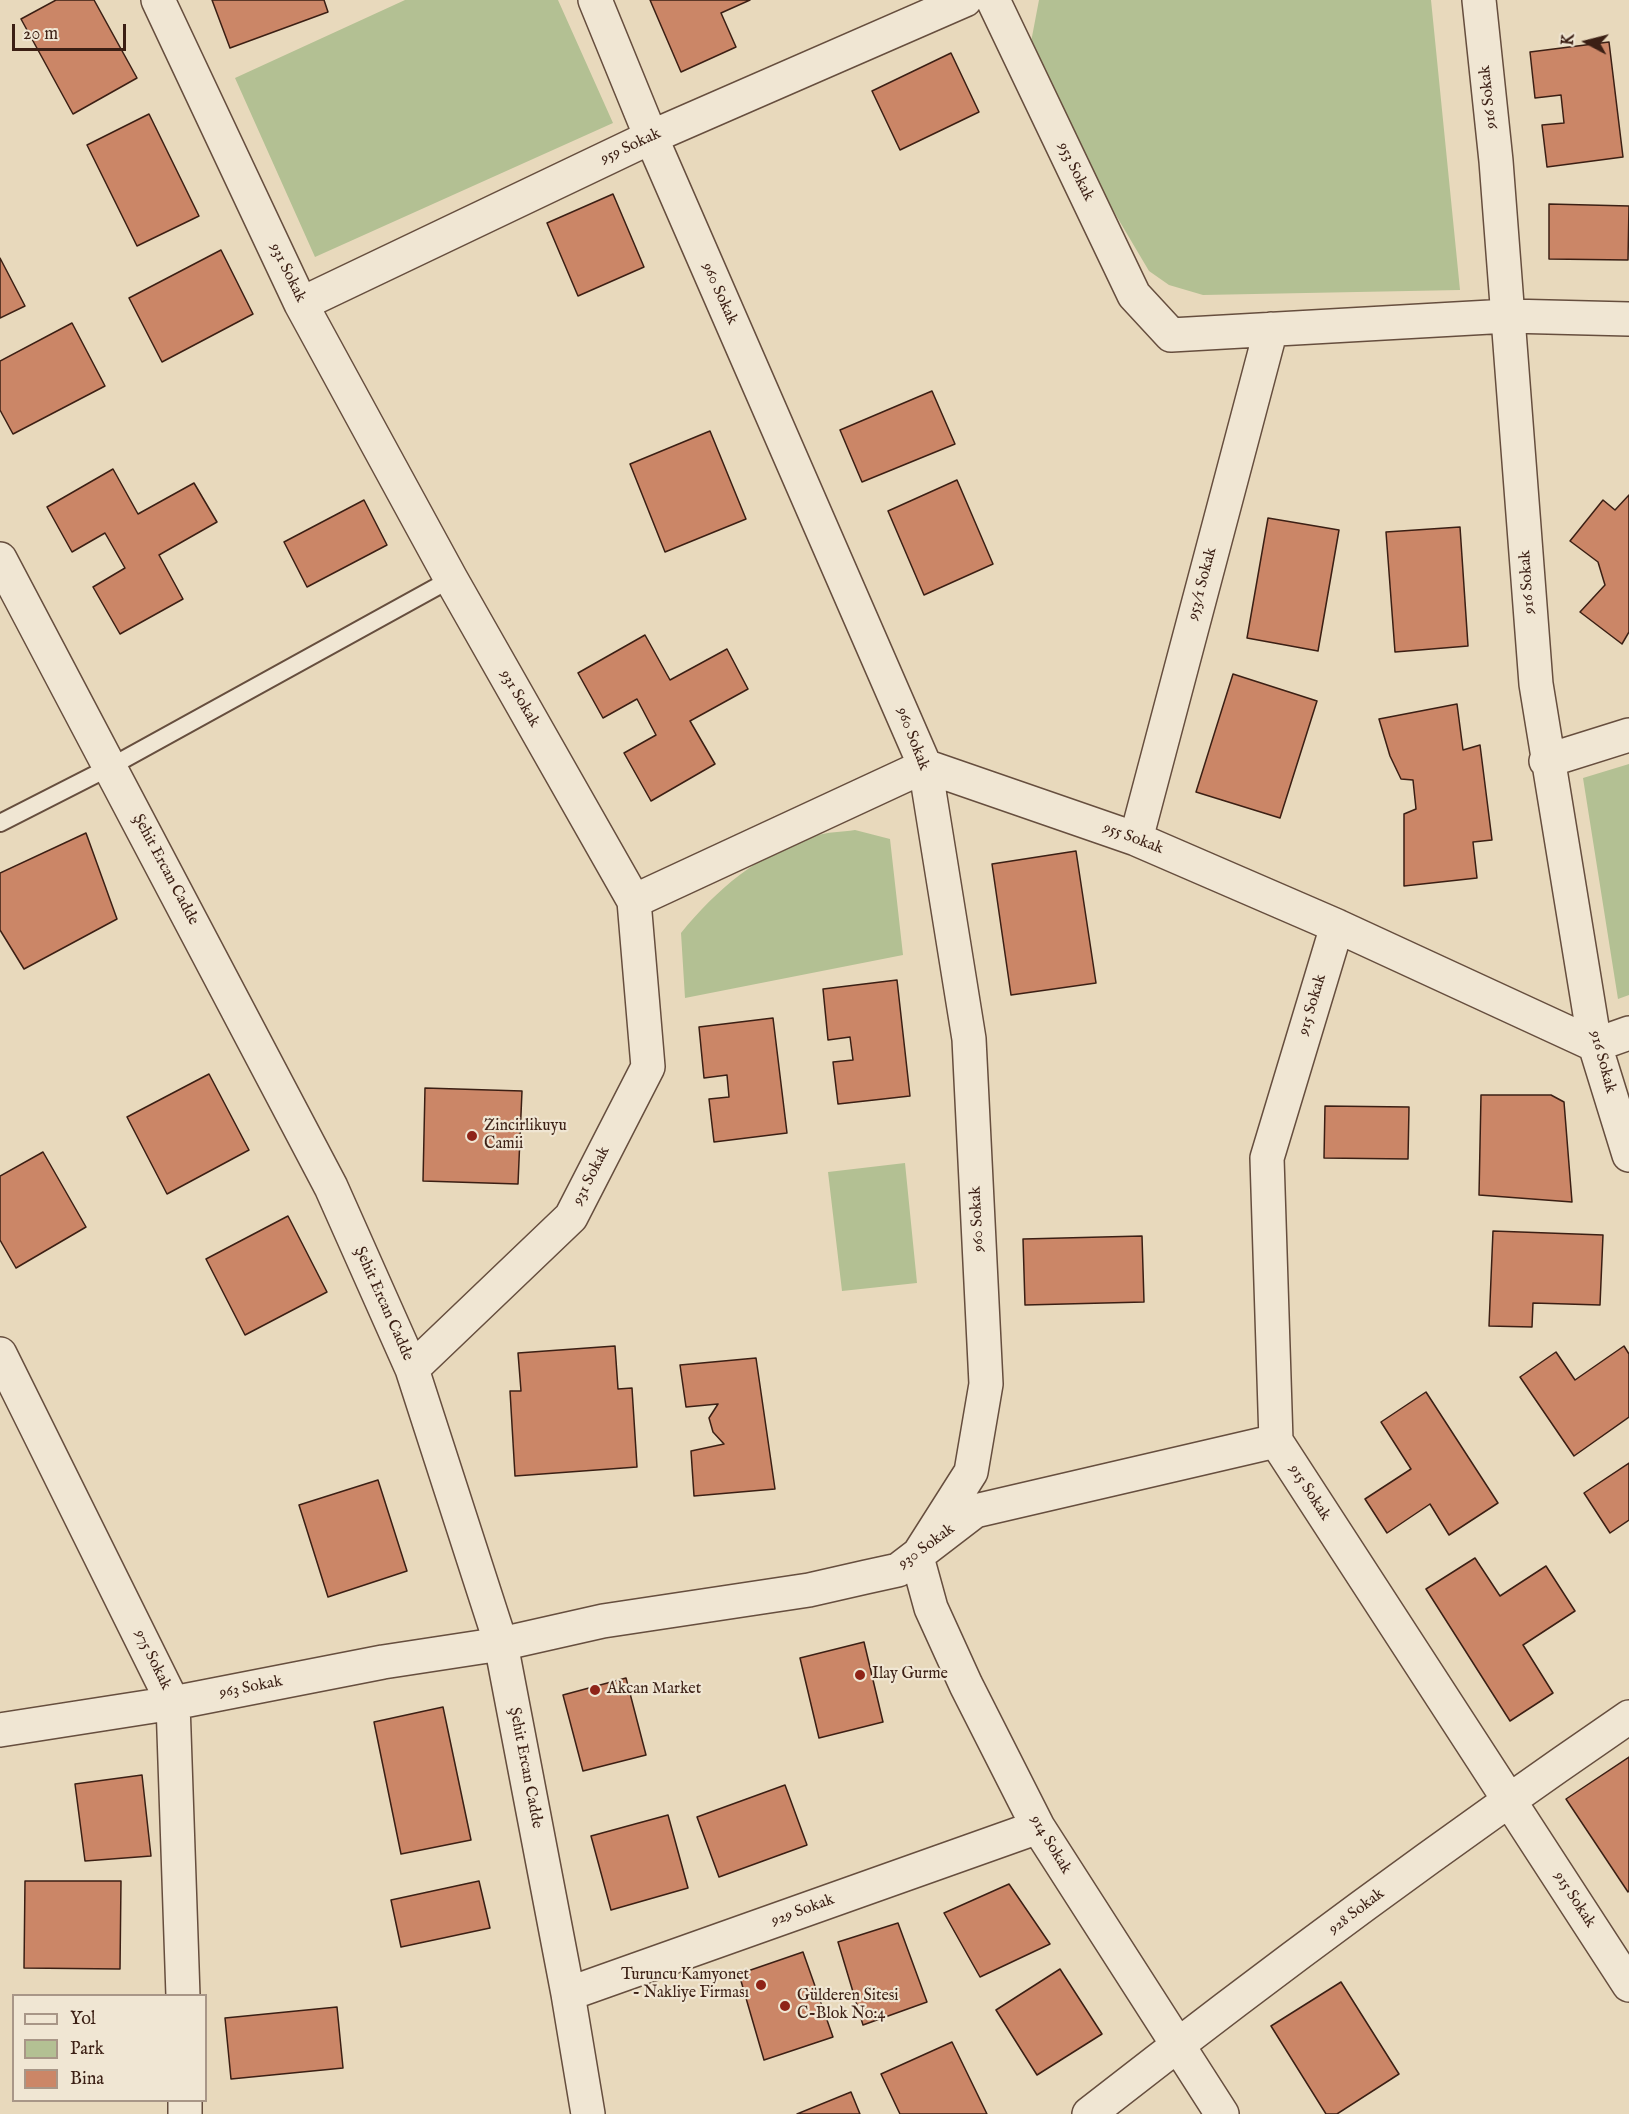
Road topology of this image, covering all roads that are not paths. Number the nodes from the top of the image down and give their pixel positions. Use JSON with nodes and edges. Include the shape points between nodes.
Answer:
{"nodes":[{"id":1,"x":158,"y":0,"type":"edge"},
{"id":2,"x":595,"y":0,"type":"edge"},
{"id":3,"x":965,"y":0,"type":"edge"},
{"id":4,"x":993,"y":0,"type":"edge"},
{"id":5,"x":1479,"y":0,"type":"edge"},
{"id":6,"x":651,"y":137,"type":"junction"},
{"id":7,"x":301,"y":304,"type":"junction"},
{"id":8,"x":1508,"y":316,"type":"junction"},
{"id":9,"x":1629,"y":319,"type":"edge"},
{"id":10,"x":1271,"y":329,"type":"junction"},
{"id":11,"x":0,"y":559,"type":"edge"},
{"id":12,"x":451,"y":579,"type":"junction"},
{"id":13,"x":1629,"y":735,"type":"edge"},
{"id":14,"x":1546,"y":761,"type":"junction"},
{"id":15,"x":925,"y":766,"type":"junction"},
{"id":16,"x":110,"y":767,"type":"junction"},
{"id":17,"x":0,"y":823,"type":"edge"},
{"id":18,"x":1136,"y":838,"type":"junction"},
{"id":19,"x":634,"y":902,"type":"junction"},
{"id":20,"x":1337,"y":926,"type":"junction"},
{"id":21,"x":1629,"y":1033,"type":"edge"},
{"id":22,"x":1595,"y":1045,"type":"junction"},
{"id":23,"x":1629,"y":1155,"type":"edge"},
{"id":24,"x":4,"y":1369,"type":"edge"},
{"id":25,"x":412,"y":1369,"type":"junction"},
{"id":26,"x":1276,"y":1442,"type":"junction"},
{"id":27,"x":917,"y":1557,"type":"junction"},
{"id":28,"x":501,"y":1644,"type":"junction"},
{"id":29,"x":173,"y":1703,"type":"junction"},
{"id":30,"x":1629,"y":1716,"type":"edge"},
{"id":31,"x":0,"y":1730,"type":"edge"},
{"id":32,"x":1508,"y":1800,"type":"junction"},
{"id":33,"x":1038,"y":1827,"type":"junction"},
{"id":34,"x":1629,"y":1984,"type":"edge"},
{"id":35,"x":183,"y":1994,"type":"edge"},
{"id":36,"x":568,"y":1994,"type":"junction"},
{"id":37,"x":1177,"y":2045,"type":"junction"},
{"id":38,"x":588,"y":2114,"type":"edge"},
{"id":39,"x":1089,"y":2114,"type":"edge"},
{"id":40,"x":1222,"y":2114,"type":"edge"}],
"edges":[{"from":1,"to":7,"type":"street","name":"931 Sokak"},
{"from":2,"to":6,"type":"street","name":"960 Sokak"},
{"from":3,"to":6,"type":"street","name":"959 Sokak"},
{"from":4,"to":10,"type":"street","name":"953 Sokak","via":[[1134,295],[1171,335]]},
{"from":5,"to":8,"type":"street","name":"916 Sokak"},
{"from":6,"to":7,"type":"street","name":"959 Sokak"},
{"from":6,"to":15,"type":"street","name":"960 Sokak"},
{"from":7,"to":12,"type":"street","name":"931 Sokak"},
{"from":8,"to":9,"type":"street"},
{"from":8,"to":10,"type":"street"},
{"from":8,"to":14,"type":"street","name":"916 Sokak","via":[[1536,684]]},
{"from":10,"to":18,"type":"street","name":"953/1 Sokak"},
{"from":11,"to":16,"type":"street","name":"Şehit Ercan Cadde"},
{"from":12,"to":16,"type":"lane"},
{"from":12,"to":19,"type":"street","name":"931 Sokak"},
{"from":13,"to":14,"type":"street"},
{"from":14,"to":22,"type":"street","name":"916 Sokak"},
{"from":15,"to":18,"type":"street","name":"955 Sokak"},
{"from":15,"to":19,"type":"street"},
{"from":15,"to":27,"type":"street","name":"960 Sokak","via":[[969,1039],[986,1384],[971,1472]]},
{"from":16,"to":17,"type":"lane"},
{"from":16,"to":25,"type":"street","name":"Şehit Ercan Cadde","via":[[331,1186]]},
{"from":18,"to":20,"type":"street","name":"955 Sokak"},
{"from":19,"to":25,"type":"street","name":"931 Sokak","via":[[648,1067],[571,1217]]},
{"from":20,"to":22,"type":"street","name":"955 Sokak"},
{"from":20,"to":26,"type":"street","name":"915 Sokak","via":[[1268,1158]]},
{"from":21,"to":22,"type":"street"},
{"from":22,"to":23,"type":"street","name":"916 Sokak"},
{"from":24,"to":29,"type":"street","name":"975 Sokak"},
{"from":25,"to":28,"type":"street","name":"Şehit Ercan Cadde"},
{"from":26,"to":27,"type":"street","name":"930 Sokak","via":[[975,1510]]},
{"from":26,"to":32,"type":"street","name":"915 Sokak"},
{"from":27,"to":28,"type":"street","name":"930 Sokak","via":[[898,1570],[809,1590],[603,1621]]},
{"from":27,"to":33,"type":"street","name":"914 Sokak","via":[[931,1608]]},
{"from":28,"to":29,"type":"street","name":"963 Sokak","via":[[383,1662]]},
{"from":28,"to":36,"type":"street","name":"Şehit Ercan Cadde"},
{"from":29,"to":31,"type":"street","name":"963 Sokak"},
{"from":29,"to":35,"type":"street","name":"975 Sokak"},
{"from":30,"to":32,"type":"street","name":"928 Sokak"},
{"from":32,"to":34,"type":"street","name":"915 Sokak"},
{"from":32,"to":37,"type":"street","name":"928 Sokak"},
{"from":33,"to":36,"type":"street","name":"929 Sokak"},
{"from":33,"to":37,"type":"street","name":"914 Sokak"},
{"from":36,"to":38,"type":"street","name":"Şehit Ercan Cadde"},
{"from":37,"to":39,"type":"street","name":"928 Sokak"},
{"from":37,"to":40,"type":"street","name":"914 Sokak"}]}
